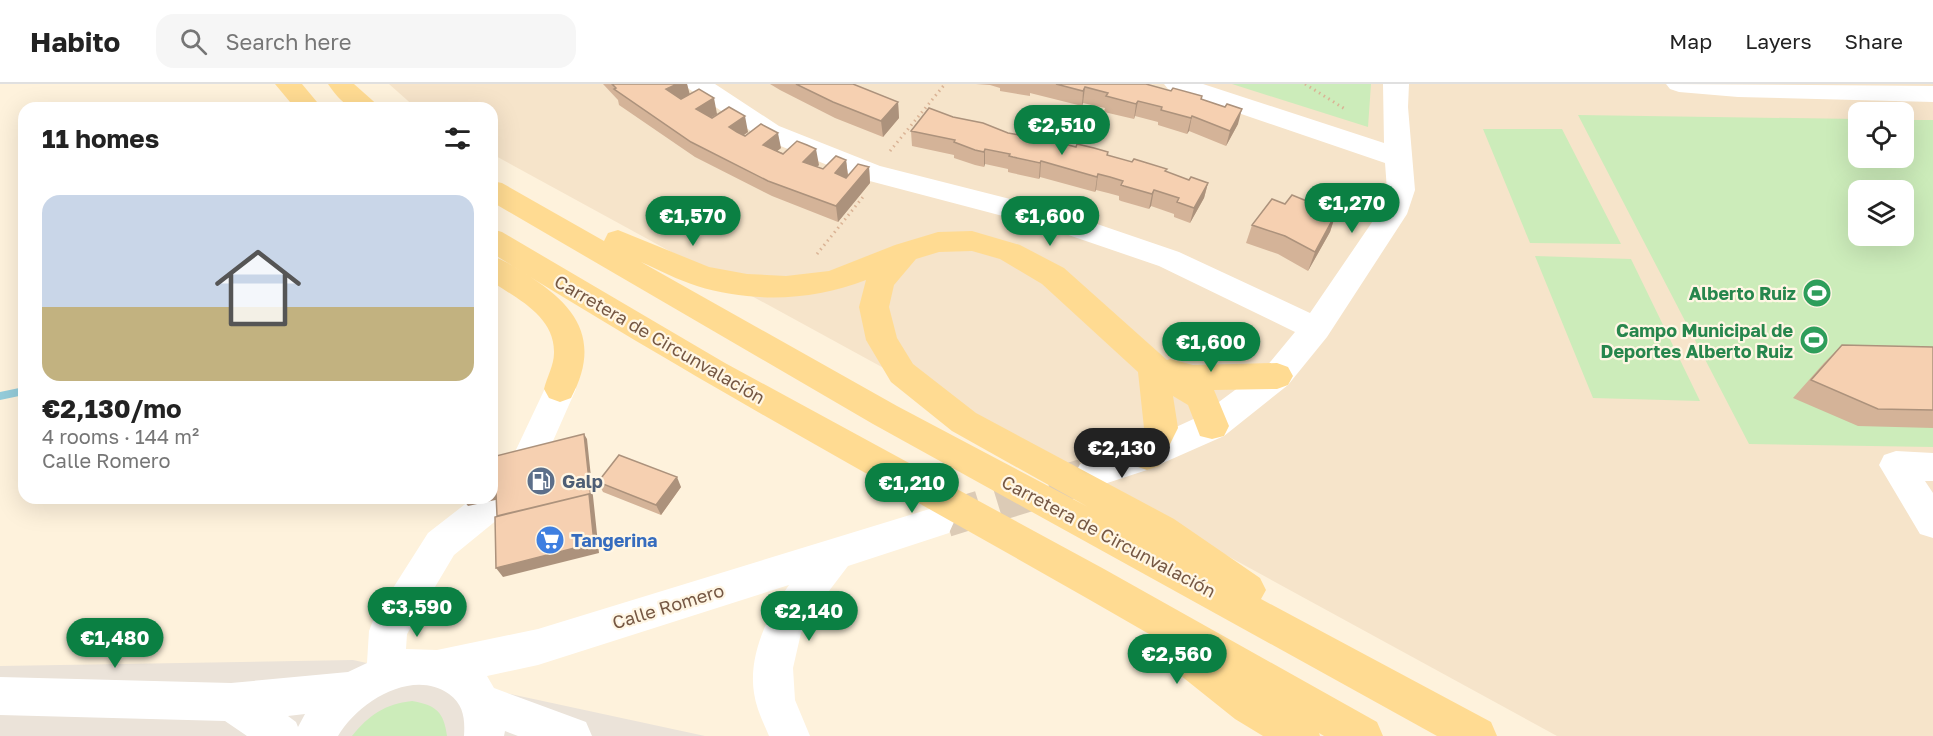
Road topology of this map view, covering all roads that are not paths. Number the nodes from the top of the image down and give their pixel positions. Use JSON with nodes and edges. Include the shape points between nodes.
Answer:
{"nodes":[{"id":1,"x":288,"y":84,"type":"edge"},
{"id":2,"x":341,"y":84,"type":"edge"},
{"id":3,"x":698,"y":84,"type":"edge"},
{"id":4,"x":1177,"y":84,"type":"edge"},
{"id":5,"x":1396,"y":84,"type":"edge"},
{"id":6,"x":1679,"y":84,"type":"edge"},
{"id":7,"x":1738,"y":87,"type":"edge"},
{"id":8,"x":1933,"y":94,"type":"edge"},
{"id":9,"x":304,"y":102,"type":"edge"},
{"id":10,"x":360,"y":102,"type":"edge"},
{"id":11,"x":1400,"y":158,"type":"junction"},
{"id":12,"x":498,"y":183,"type":"edge"},
{"id":13,"x":498,"y":193,"type":"edge"},
{"id":14,"x":498,"y":243,"type":"edge"},
{"id":15,"x":905,"y":252,"type":"junction"},
{"id":16,"x":498,"y":271,"type":"edge"},
{"id":17,"x":1316,"y":329,"type":"junction"},
{"id":18,"x":1154,"y":367,"type":"junction"},
{"id":19,"x":1277,"y":376,"type":"junction"},
{"id":20,"x":560,"y":389,"type":"joint"},
{"id":21,"x":1212,"y":426,"type":"junction"},
{"id":22,"x":1147,"y":456,"type":"junction"},
{"id":23,"x":1933,"y":467,"type":"edge"},
{"id":24,"x":1092,"y":474,"type":"tunnel mouth"},
{"id":25,"x":498,"y":499,"type":"edge"},
{"id":26,"x":491,"y":504,"type":"edge"},
{"id":27,"x":936,"y":522,"type":"tunnel mouth"},
{"id":28,"x":1933,"y":523,"type":"edge"},
{"id":29,"x":835,"y":554,"type":"junction"},
{"id":30,"x":1090,"y":581,"type":"junction"},
{"id":31,"x":538,"y":647,"type":"junction"},
{"id":32,"x":438,"y":668,"type":"junction"},
{"id":33,"x":370,"y":682,"type":"junction"},
{"id":34,"x":1385,"y":685,"type":"junction"},
{"id":35,"x":0,"y":696,"type":"edge"},
{"id":36,"x":231,"y":702,"type":"junction"},
{"id":37,"x":480,"y":710,"type":"edge"},
{"id":38,"x":282,"y":736,"type":"edge"},
{"id":39,"x":315,"y":736,"type":"edge"},
{"id":40,"x":572,"y":736,"type":"edge"},
{"id":41,"x":790,"y":736,"type":"edge"},
{"id":42,"x":1300,"y":736,"type":"edge"},
{"id":43,"x":1363,"y":736,"type":"edge"},
{"id":44,"x":1477,"y":736,"type":"edge"}],
"edges":[{"from":1,"to":9,"type":"main road"},
{"from":2,"to":10,"type":"main road"},
{"from":3,"to":17,"type":"street","via":[[770,132],[872,173],[1052,219],[1169,259]]},
{"from":4,"to":11,"type":"street"},
{"from":5,"to":11,"type":"street"},
{"from":6,"to":7,"type":"street"},
{"from":7,"to":8,"type":"street"},
{"from":11,"to":17,"type":"street","via":[[1401,190],[1393,214]]},
{"from":12,"to":15,"type":"main road","via":[[646,254],[704,277],[747,285],[786,287],[833,281]]},
{"from":13,"to":34,"type":"main road","name":"Carretera de Circunvalación","via":[[885,415]]},
{"from":14,"to":30,"type":"main road","name":"Carretera de Circunvalación","via":[[885,468]]},
{"from":15,"to":18,"type":"main road","via":[[938,243],[972,241],[1010,252],[1053,276]]},
{"from":15,"to":34,"type":"main road","via":[[880,281],[874,307],[882,340],[902,373],[964,422],[1161,531]]},
{"from":16,"to":20,"type":"main road","via":[[553,309],[567,328],[570,353]]},
{"from":17,"to":19,"type":"street"},
{"from":18,"to":19,"type":"main road","via":[[1193,378]]},
{"from":18,"to":21,"type":"main road","via":[[1185,412]]},
{"from":18,"to":22,"type":"main road","via":[[1161,428]]},
{"from":19,"to":21,"type":"street"},
{"from":20,"to":25,"type":"street","via":[[518,483]]},
{"from":21,"to":22,"type":"street"},
{"from":22,"to":24,"type":"street"},
{"from":23,"to":28,"type":"street","via":[[1896,465]]},
{"from":26,"to":33,"type":"street","via":[[441,544],[388,631]]},
{"from":27,"to":29,"type":"street","name":"Calle Romero"},
{"from":29,"to":31,"type":"street","name":"Calle Romero"},
{"from":29,"to":41,"type":"street","via":[[796,602],[775,650],[773,690]]},
{"from":30,"to":42,"type":"main road","via":[[1249,705]]},
{"from":30,"to":43,"type":"main road","name":"Carretera de Circunvalación"},
{"from":31,"to":32,"type":"street","name":"Calle Romero"},
{"from":31,"to":37,"type":"street","name":"Calle Romero"},
{"from":32,"to":33,"type":"street","via":[[413,667]]},
{"from":32,"to":37,"type":"street","via":[[460,676]]},
{"from":33,"to":36,"type":"street"},
{"from":33,"to":39,"type":"street","via":[[333,709]]},
{"from":34,"to":44,"type":"main road","name":"Carretera de Circunvalación"},
{"from":35,"to":36,"type":"street"},
{"from":36,"to":38,"type":"street"},
{"from":37,"to":40,"type":"street"}]}
